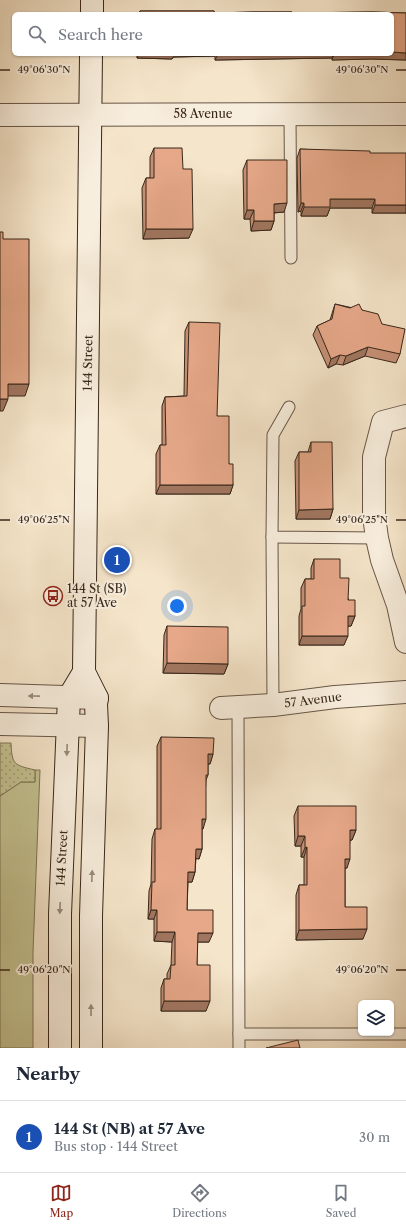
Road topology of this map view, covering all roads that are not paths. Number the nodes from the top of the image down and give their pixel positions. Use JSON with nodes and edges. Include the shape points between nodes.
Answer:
{"nodes":[{"id":1,"x":92,"y":0,"type":"edge"},
{"id":2,"x":92,"y":12,"type":"edge"},
{"id":3,"x":91,"y":56,"type":"edge"},
{"id":4,"x":290,"y":114,"type":"junction"},
{"id":5,"x":406,"y":114,"type":"edge"},
{"id":6,"x":0,"y":115,"type":"edge"},
{"id":7,"x":91,"y":115,"type":"junction"},
{"id":8,"x":291,"y":258,"type":"dead end"},
{"id":9,"x":289,"y":407,"type":"dead end"},
{"id":10,"x":406,"y":416,"type":"edge"},
{"id":11,"x":272,"y":537,"type":"junction"},
{"id":12,"x":377,"y":538,"type":"junction"},
{"id":13,"x":406,"y":642,"type":"edge"},
{"id":14,"x":84,"y":672,"type":"junction"},
{"id":15,"x":406,"y":692,"type":"edge"},
{"id":16,"x":0,"y":695,"type":"edge"},
{"id":17,"x":69,"y":697,"type":"junction"},
{"id":18,"x":97,"y":698,"type":"junction"},
{"id":19,"x":274,"y":705,"type":"junction"},
{"id":20,"x":229,"y":708,"type":"joint"},
{"id":21,"x":0,"y":724,"type":"edge"},
{"id":22,"x":68,"y":726,"type":"junction"},
{"id":23,"x":96,"y":726,"type":"junction"},
{"id":24,"x":239,"y":1034,"type":"junction"},
{"id":25,"x":406,"y":1034,"type":"edge"},
{"id":26,"x":60,"y":1048,"type":"edge"},
{"id":27,"x":91,"y":1048,"type":"edge"},
{"id":28,"x":239,"y":1048,"type":"edge"}],
"edges":[{"from":1,"to":2,"type":"main road"},
{"from":3,"to":7,"type":"main road","name":"144 Street"},
{"from":4,"to":5,"type":"main road","name":"58 Avenue"},
{"from":4,"to":7,"type":"main road","name":"58 Avenue"},
{"from":4,"to":8,"type":"lane"},
{"from":6,"to":7,"type":"main road","name":"58 Avenue"},
{"from":7,"to":14,"type":"main road","name":"144 Street"},
{"from":9,"to":11,"type":"lane","via":[[273,435]]},
{"from":10,"to":12,"type":"main road","via":[[383,422],[374,457],[374,516]]},
{"from":11,"to":12,"type":"lane"},
{"from":11,"to":19,"type":"lane"},
{"from":12,"to":13,"type":"main road","via":[[398,605]]},
{"from":14,"to":17,"type":"main road","name":"144 Street"},
{"from":14,"to":18,"type":"main road","name":"144 Street"},
{"from":15,"to":19,"type":"main road","name":"57 Avenue"},
{"from":17,"to":16,"type":"main road","one_way":true},
{"from":17,"to":18,"type":"main road"},
{"from":17,"to":22,"type":"main road","name":"144 Street"},
{"from":18,"to":23,"type":"main road","name":"144 Street"},
{"from":19,"to":20,"type":"main road","name":"57 Avenue"},
{"from":20,"to":24,"type":"lane"},
{"from":21,"to":22,"type":"main road"},
{"from":22,"to":23,"type":"main road"},
{"from":22,"to":26,"type":"main road","name":"144 Street","one_way":true,"via":[[60,914]]},
{"from":27,"to":23,"type":"main road","name":"144 Street","one_way":true,"via":[[91,916]]},
{"from":24,"to":25,"type":"lane"},
{"from":24,"to":28,"type":"lane"}]}
